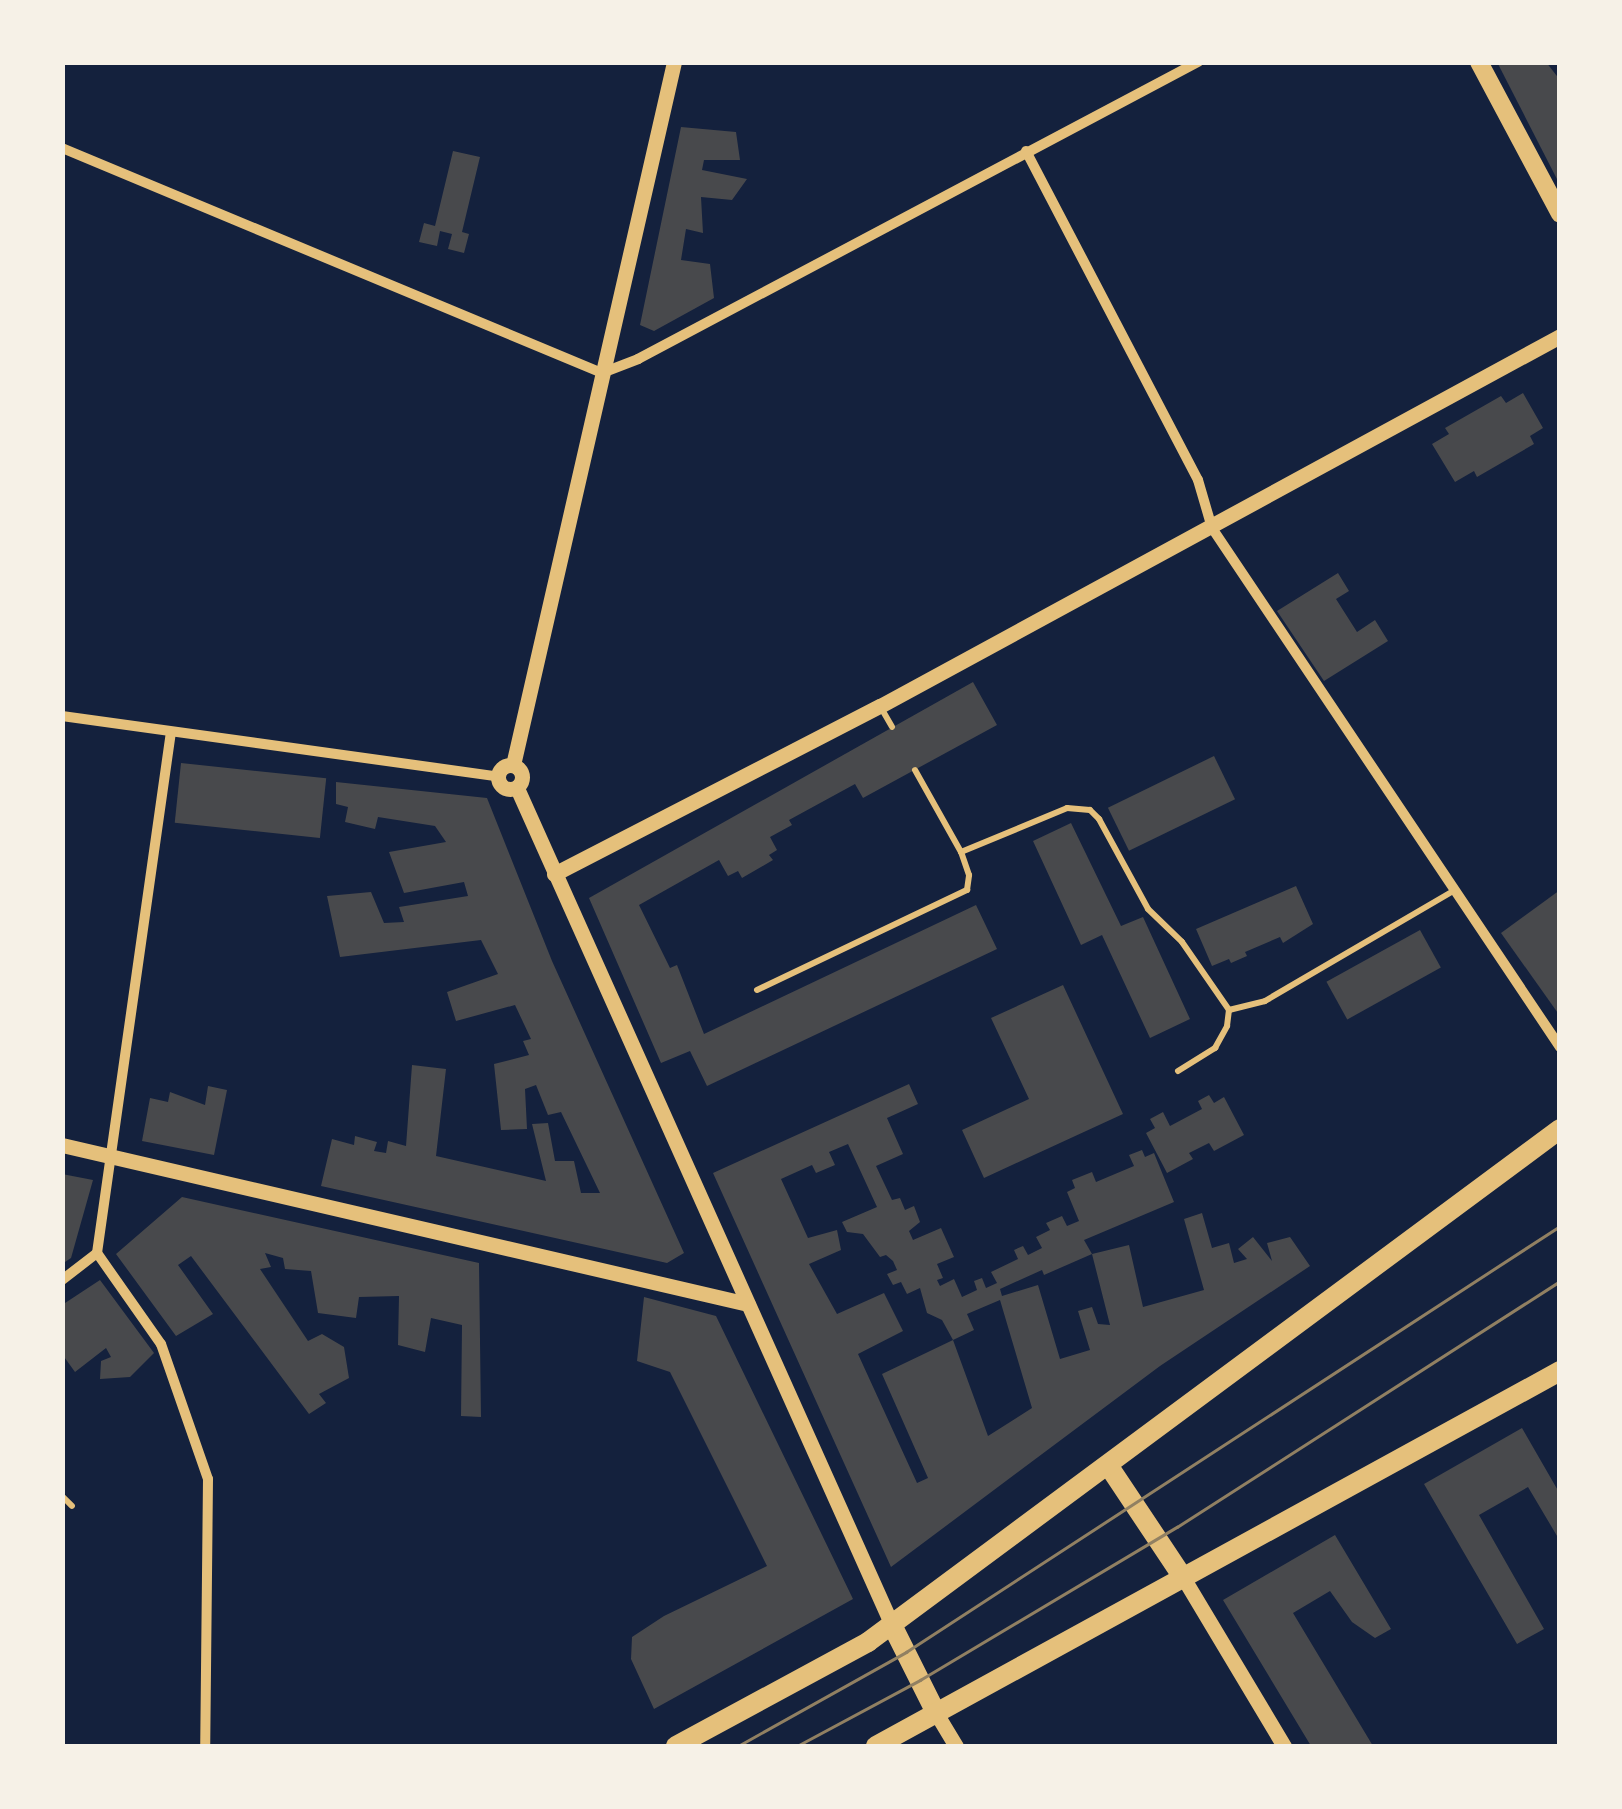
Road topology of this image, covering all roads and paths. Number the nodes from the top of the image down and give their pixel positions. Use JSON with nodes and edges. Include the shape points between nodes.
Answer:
{"nodes":[{"id":1,"x":674,"y":62,"type":"edge"},
{"id":2,"x":1198,"y":62,"type":"edge"},
{"id":3,"x":1479,"y":62,"type":"edge"},
{"id":4,"x":62,"y":148,"type":"edge"},
{"id":5,"x":1026,"y":151,"type":"junction"},
{"id":6,"x":1560,"y":214,"type":"edge"},
{"id":7,"x":1560,"y":336,"type":"edge"},
{"id":8,"x":602,"y":373,"type":"junction"},
{"id":9,"x":1212,"y":528,"type":"junction"},
{"id":10,"x":880,"y":706,"type":"junction"},
{"id":11,"x":62,"y":716,"type":"edge"},
{"id":12,"x":892,"y":727,"type":"dead end"},
{"id":13,"x":171,"y":732,"type":"junction"},
{"id":14,"x":513,"y":765,"type":"junction"},
{"id":15,"x":915,"y":770,"type":"dead end"},
{"id":16,"x":497,"y":776,"type":"junction"},
{"id":17,"x":516,"y":788,"type":"junction"},
{"id":18,"x":962,"y":852,"type":"junction"},
{"id":19,"x":554,"y":874,"type":"junction"},
{"id":20,"x":1455,"y":890,"type":"junction"},
{"id":21,"x":757,"y":990,"type":"dead end"},
{"id":22,"x":1229,"y":1010,"type":"junction"},
{"id":23,"x":1560,"y":1047,"type":"edge"},
{"id":24,"x":1178,"y":1071,"type":"dead end"},
{"id":25,"x":1560,"y":1130,"type":"edge"},
{"id":26,"x":62,"y":1145,"type":"edge"},
{"id":27,"x":112,"y":1158,"type":"junction"},
{"id":28,"x":97,"y":1254,"type":"junction"},
{"id":29,"x":62,"y":1280,"type":"edge"},
{"id":30,"x":748,"y":1304,"type":"junction"},
{"id":31,"x":1560,"y":1371,"type":"edge"},
{"id":32,"x":1108,"y":1465,"type":"junction"},
{"id":33,"x":62,"y":1496,"type":"edge"},
{"id":34,"x":72,"y":1506,"type":"dead end"},
{"id":35,"x":1184,"y":1580,"type":"junction"},
{"id":36,"x":892,"y":1624,"type":"junction"},
{"id":37,"x":936,"y":1713,"type":"junction"},
{"id":38,"x":205,"y":1746,"type":"edge"},
{"id":39,"x":676,"y":1746,"type":"edge"},
{"id":40,"x":876,"y":1746,"type":"edge"},
{"id":41,"x":956,"y":1746,"type":"edge"},
{"id":42,"x":1284,"y":1746,"type":"edge"}],
"edges":[{"from":1,"to":8,"type":"street"},
{"from":2,"to":5,"type":"street"},
{"from":3,"to":6,"type":"main road"},
{"from":4,"to":8,"type":"street"},
{"from":5,"to":8,"type":"street"},
{"from":5,"to":9,"type":"street","via":[[1198,480]]},
{"from":7,"to":9,"type":"street"},
{"from":8,"to":14,"type":"street"},
{"from":9,"to":10,"type":"street"},
{"from":9,"to":20,"type":"street"},
{"from":10,"to":12,"type":"lane"},
{"from":10,"to":19,"type":"street"},
{"from":11,"to":13,"type":"street"},
{"from":13,"to":16,"type":"street"},
{"from":13,"to":27,"type":"street"},
{"from":14,"to":16,"type":"street"},
{"from":14,"to":17,"type":"street","via":[[522,775]]},
{"from":15,"to":18,"type":"lane"},
{"from":16,"to":17,"type":"street","via":[[503,788]]},
{"from":17,"to":19,"type":"street"},
{"from":18,"to":21,"type":"lane","via":[[969,876],[966,890],[954,899]]},
{"from":18,"to":22,"type":"lane","via":[[1067,808],[1090,810],[1148,910],[1182,942]]},
{"from":19,"to":30,"type":"street"},
{"from":20,"to":22,"type":"lane","via":[[1266,1001]]},
{"from":20,"to":23,"type":"street"},
{"from":22,"to":24,"type":"lane","via":[[1214,1048]]},
{"from":25,"to":32,"type":"main road"},
{"from":26,"to":27,"type":"street"},
{"from":27,"to":28,"type":"street"},
{"from":27,"to":30,"type":"street"},
{"from":28,"to":29,"type":"street"},
{"from":28,"to":38,"type":"street","via":[[161,1344],[208,1479]]},
{"from":30,"to":36,"type":"street"},
{"from":31,"to":35,"type":"main road"},
{"from":32,"to":35,"type":"main road"},
{"from":32,"to":36,"type":"main road"},
{"from":33,"to":34,"type":"lane"},
{"from":35,"to":37,"type":"main road"},
{"from":35,"to":42,"type":"street"},
{"from":36,"to":37,"type":"main road"},
{"from":36,"to":39,"type":"main road"},
{"from":37,"to":40,"type":"main road"},
{"from":37,"to":41,"type":"street"}]}
